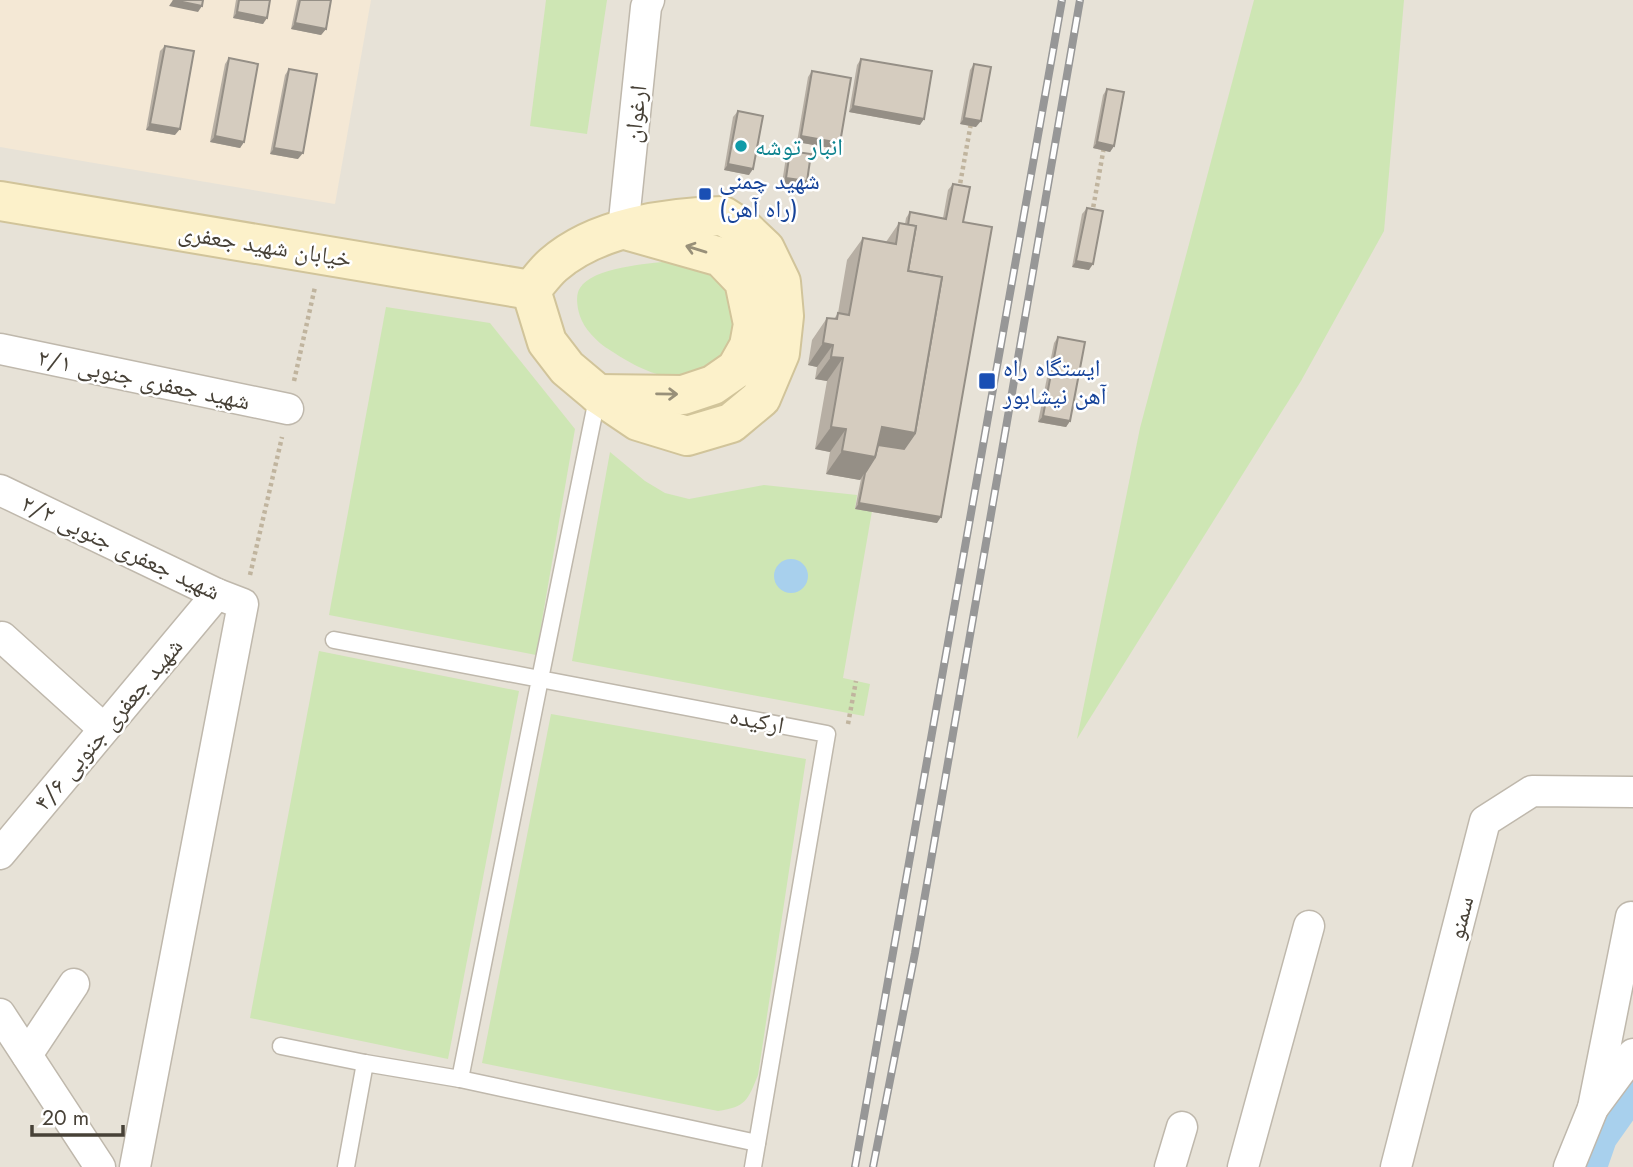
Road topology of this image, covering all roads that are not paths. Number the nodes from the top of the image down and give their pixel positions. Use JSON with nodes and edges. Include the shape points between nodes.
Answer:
{"nodes":[{"id":1,"x":649,"y":0,"type":"edge"},
{"id":2,"x":0,"y":201,"type":"edge"},
{"id":3,"x":623,"y":230,"type":"junction"},
{"id":4,"x":531,"y":289,"type":"junction"},
{"id":5,"x":0,"y":349,"type":"edge"},
{"id":6,"x":598,"y":394,"type":"junction"},
{"id":7,"x":288,"y":410,"type":"dead end"},
{"id":8,"x":0,"y":490,"type":"edge"},
{"id":9,"x":230,"y":599,"type":"junction"},
{"id":10,"x":2,"y":637,"type":"dead end"},
{"id":11,"x":334,"y":640,"type":"dead end"},
{"id":12,"x":540,"y":678,"type":"junction"},
{"id":13,"x":104,"y":729,"type":"junction"},
{"id":14,"x":1633,"y":792,"type":"edge"},
{"id":15,"x":0,"y":854,"type":"edge"},
{"id":16,"x":1631,"y":917,"type":"dead end"},
{"id":17,"x":1309,"y":926,"type":"dead end"},
{"id":18,"x":74,"y":984,"type":"dead end"},
{"id":19,"x":0,"y":1014,"type":"edge"},
{"id":20,"x":281,"y":1046,"type":"dead end"},
{"id":21,"x":1633,"y":1054,"type":"edge"},
{"id":22,"x":27,"y":1055,"type":"junction"},
{"id":23,"x":365,"y":1063,"type":"junction"},
{"id":24,"x":460,"y":1079,"type":"junction"},
{"id":25,"x":1593,"y":1108,"type":"junction"},
{"id":26,"x":1182,"y":1127,"type":"dead end"},
{"id":27,"x":757,"y":1143,"type":"junction"},
{"id":28,"x":100,"y":1167,"type":"edge"},
{"id":29,"x":135,"y":1167,"type":"edge"},
{"id":30,"x":346,"y":1167,"type":"edge"},
{"id":31,"x":753,"y":1167,"type":"edge"},
{"id":32,"x":1170,"y":1167,"type":"edge"},
{"id":33,"x":1243,"y":1167,"type":"edge"},
{"id":34,"x":1396,"y":1167,"type":"edge"},
{"id":35,"x":1569,"y":1167,"type":"edge"}],
"edges":[{"from":1,"to":3,"type":"street","name":"ارغوان"},
{"from":2,"to":4,"type":"main road","name":"خیابان شهید جعفری"},
{"from":3,"to":4,"type":"main road","via":[[583,245],[553,265]]},
{"from":6,"to":3,"type":"main road","one_way":true,"via":[[638,421],[687,436],[731,423],[761,398],[780,353],[781,282],[765,249],[745,230],[723,216],[681,217]]},
{"from":4,"to":6,"type":"main road","via":[[547,342]]},
{"from":5,"to":7,"type":"street","name":"شهید جعفری جنوبی ۲/۱"},
{"from":6,"to":12,"type":"lane"},
{"from":8,"to":9,"type":"street","name":"شهید جعفری جنوبی ۲/۲"},
{"from":9,"to":13,"type":"street","name":"شهید جعفری جنوبی ۴/۶"},
{"from":9,"to":29,"type":"street"},
{"from":10,"to":13,"type":"street"},
{"from":11,"to":12,"type":"lane"},
{"from":12,"to":24,"type":"lane"},
{"from":12,"to":27,"type":"lane","name":"ارکیده","via":[[827,734]]},
{"from":13,"to":15,"type":"street","name":"شهید جعفری جنوبی ۴/۶"},
{"from":14,"to":34,"type":"street","name":"سمنو","via":[[1532,791],[1485,821]]},
{"from":16,"to":25,"type":"street"},
{"from":17,"to":33,"type":"street"},
{"from":18,"to":22,"type":"street"},
{"from":19,"to":22,"type":"street"},
{"from":20,"to":23,"type":"lane"},
{"from":21,"to":25,"type":"street"},
{"from":22,"to":28,"type":"street"},
{"from":23,"to":24,"type":"lane"},
{"from":23,"to":30,"type":"lane"},
{"from":24,"to":27,"type":"lane"},
{"from":25,"to":35,"type":"street"},
{"from":26,"to":32,"type":"street"},
{"from":27,"to":31,"type":"lane","name":"ارکیده"}]}
